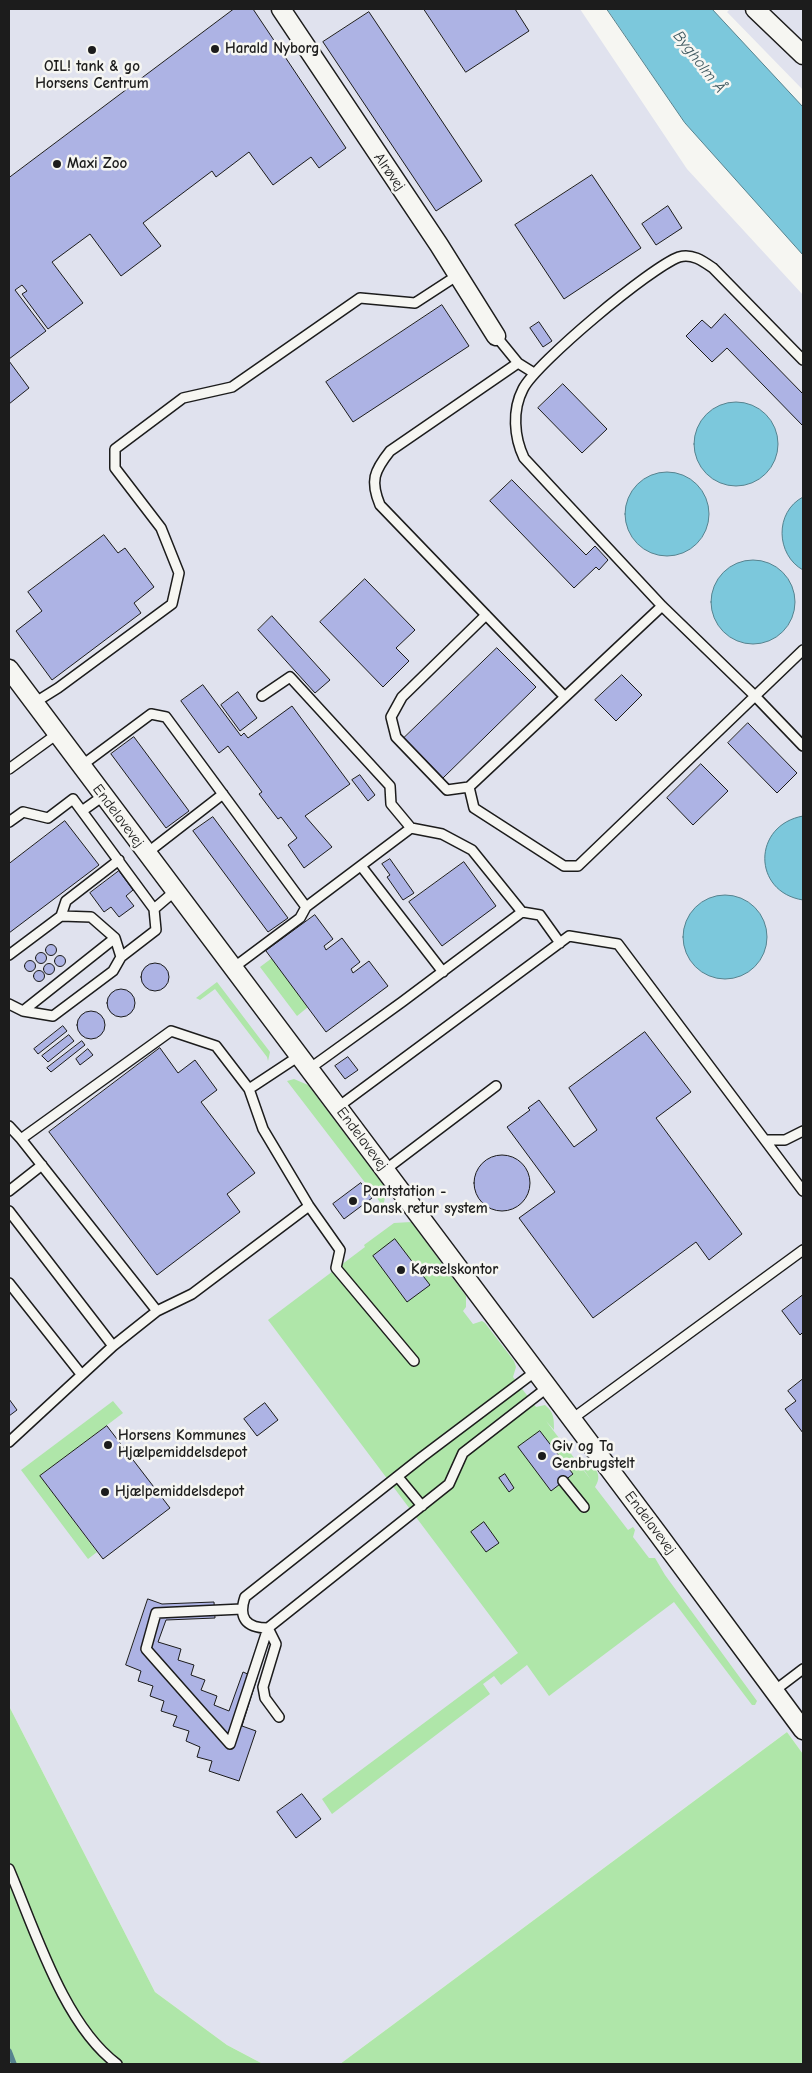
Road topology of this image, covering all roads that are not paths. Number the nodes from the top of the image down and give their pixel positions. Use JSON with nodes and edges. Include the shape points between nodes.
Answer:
{"nodes":[{"id":1,"x":281,"y":9,"type":"edge"},
{"id":2,"x":760,"y":11,"type":"edge"},
{"id":3,"x":803,"y":55,"type":"edge"},
{"id":4,"x":458,"y":275,"type":"junction"},
{"id":5,"x":496,"y":336,"type":"joint"},
{"id":6,"x":803,"y":360,"type":"edge"},
{"id":7,"x":518,"y":363,"type":"junction"},
{"id":8,"x":534,"y":372,"type":"junction"},
{"id":9,"x":662,"y":606,"type":"junction"},
{"id":10,"x":486,"y":615,"type":"junction"},
{"id":11,"x":803,"y":650,"type":"edge"},
{"id":12,"x":9,"y":670,"type":"edge"},
{"id":13,"x":262,"y":696,"type":"dead end"},
{"id":14,"x":564,"y":696,"type":"junction"},
{"id":15,"x":755,"y":696,"type":"junction"},
{"id":16,"x":34,"y":703,"type":"junction"},
{"id":17,"x":57,"y":734,"type":"junction"},
{"id":18,"x":803,"y":746,"type":"edge"},
{"id":19,"x":81,"y":766,"type":"junction"},
{"id":20,"x":9,"y":769,"type":"edge"},
{"id":21,"x":469,"y":787,"type":"junction"},
{"id":22,"x":223,"y":794,"type":"junction"},
{"id":23,"x":103,"y":796,"type":"junction"},
{"id":24,"x":82,"y":811,"type":"junction"},
{"id":25,"x":9,"y":822,"type":"edge"},
{"id":26,"x":411,"y":828,"type":"junction"},
{"id":27,"x":147,"y":853,"type":"junction"},
{"id":28,"x":119,"y":860,"type":"junction"},
{"id":29,"x":361,"y":866,"type":"junction"},
{"id":30,"x":176,"y":891,"type":"junction"},
{"id":31,"x":306,"y":907,"type":"junction"},
{"id":32,"x":154,"y":909,"type":"junction"},
{"id":33,"x":522,"y":912,"type":"junction"},
{"id":34,"x":61,"y":916,"type":"junction"},
{"id":35,"x":115,"y":938,"type":"junction"},
{"id":36,"x":560,"y":943,"type":"junction"},
{"id":37,"x":9,"y":955,"type":"edge"},
{"id":38,"x":121,"y":957,"type":"junction"},
{"id":39,"x":233,"y":968,"type":"junction"},
{"id":40,"x":443,"y":972,"type":"junction"},
{"id":41,"x":9,"y":1004,"type":"edge"},
{"id":42,"x":23,"y":1011,"type":"junction"},
{"id":43,"x":304,"y":1062,"type":"junction"},
{"id":44,"x":496,"y":1086,"type":"dead end"},
{"id":45,"x":249,"y":1089,"type":"junction"},
{"id":46,"x":338,"y":1107,"type":"junction"},
{"id":47,"x":9,"y":1126,"type":"edge"},
{"id":48,"x":803,"y":1131,"type":"edge"},
{"id":49,"x":20,"y":1140,"type":"junction"},
{"id":50,"x":765,"y":1140,"type":"junction"},
{"id":51,"x":42,"y":1165,"type":"junction"},
{"id":52,"x":385,"y":1170,"type":"junction"},
{"id":53,"x":9,"y":1191,"type":"edge"},
{"id":54,"x":803,"y":1191,"type":"edge"},
{"id":55,"x":310,"y":1206,"type":"junction"},
{"id":56,"x":9,"y":1211,"type":"edge"},
{"id":57,"x":803,"y":1250,"type":"edge"},
{"id":58,"x":9,"y":1283,"type":"edge"},
{"id":59,"x":157,"y":1311,"type":"junction"},
{"id":60,"x":113,"y":1346,"type":"junction"},
{"id":61,"x":414,"y":1361,"type":"dead end"},
{"id":62,"x":536,"y":1371,"type":"junction"},
{"id":63,"x":80,"y":1374,"type":"junction"},
{"id":64,"x":548,"y":1387,"type":"junction"},
{"id":65,"x":572,"y":1419,"type":"junction"},
{"id":66,"x":9,"y":1442,"type":"edge"},
{"id":67,"x":398,"y":1477,"type":"junction"},
{"id":68,"x":563,"y":1481,"type":"dead end"},
{"id":69,"x":422,"y":1506,"type":"junction"},
{"id":70,"x":584,"y":1507,"type":"dead end"},
{"id":71,"x":242,"y":1609,"type":"junction"},
{"id":72,"x":268,"y":1628,"type":"junction"},
{"id":73,"x":803,"y":1669,"type":"edge"},
{"id":74,"x":774,"y":1691,"type":"junction"},
{"id":75,"x":279,"y":1717,"type":"dead end"},
{"id":76,"x":803,"y":1730,"type":"edge"},
{"id":77,"x":9,"y":1869,"type":"edge"},
{"id":78,"x":117,"y":2064,"type":"edge"}],
"edges":[{"from":1,"to":4,"type":"street","name":"Alrøvej"},
{"from":2,"to":3,"type":"street"},
{"from":4,"to":5,"type":"street","name":"Alrøvej"},
{"from":4,"to":16,"type":"lane","via":[[415,302],[360,298],[232,387],[183,398],[115,449],[115,468],[161,528],[180,574],[172,604]]},
{"from":5,"to":7,"type":"lane"},
{"from":6,"to":8,"type":"lane","via":[[713,268],[697,257],[680,256],[658,268],[610,305]]},
{"from":7,"to":8,"type":"lane"},
{"from":7,"to":10,"type":"lane","via":[[390,451],[380,463],[373,481],[380,505]]},
{"from":8,"to":9,"type":"lane","via":[[516,405],[515,428],[524,458]]},
{"from":9,"to":14,"type":"lane"},
{"from":9,"to":15,"type":"lane"},
{"from":10,"to":14,"type":"lane"},
{"from":10,"to":21,"type":"lane","via":[[402,697],[391,716],[396,737],[447,790]]},
{"from":11,"to":15,"type":"lane"},
{"from":12,"to":16,"type":"street","name":"Endelavevej"},
{"from":13,"to":26,"type":"lane","via":[[290,677],[390,786],[391,804]]},
{"from":14,"to":21,"type":"lane"},
{"from":15,"to":18,"type":"lane"},
{"from":15,"to":21,"type":"lane","via":[[578,866],[564,866],[474,808]]},
{"from":16,"to":17,"type":"street","name":"Endelavevej"},
{"from":17,"to":19,"type":"street","name":"Endelavevej"},
{"from":17,"to":20,"type":"lane"},
{"from":19,"to":22,"type":"lane","via":[[151,714],[166,718]]},
{"from":19,"to":23,"type":"street","name":"Endelavevej"},
{"from":22,"to":27,"type":"lane"},
{"from":22,"to":31,"type":"lane"},
{"from":23,"to":24,"type":"lane"},
{"from":23,"to":27,"type":"street","name":"Endelavevej"},
{"from":24,"to":25,"type":"lane","via":[[73,799],[48,818],[23,812]]},
{"from":24,"to":28,"type":"lane"},
{"from":26,"to":29,"type":"lane"},
{"from":26,"to":33,"type":"lane","via":[[442,834],[472,850]]},
{"from":27,"to":30,"type":"street","name":"Endelavevej"},
{"from":28,"to":32,"type":"lane"},
{"from":28,"to":34,"type":"lane","via":[[66,901]]},
{"from":29,"to":31,"type":"lane"},
{"from":29,"to":40,"type":"lane"},
{"from":30,"to":32,"type":"lane"},
{"from":30,"to":39,"type":"street","name":"Endelavevej"},
{"from":31,"to":39,"type":"lane","via":[[300,918]]},
{"from":32,"to":38,"type":"lane","via":[[156,930]]},
{"from":33,"to":36,"type":"lane","via":[[540,915]]},
{"from":33,"to":40,"type":"lane"},
{"from":34,"to":35,"type":"lane","via":[[91,916]]},
{"from":34,"to":37,"type":"lane"},
{"from":35,"to":38,"type":"lane"},
{"from":35,"to":42,"type":"lane"},
{"from":36,"to":46,"type":"lane"},
{"from":36,"to":50,"type":"lane","via":[[569,936],[618,944]]},
{"from":38,"to":42,"type":"lane","via":[[113,971],[53,1016]]},
{"from":39,"to":43,"type":"street","name":"Endelavevej"},
{"from":40,"to":43,"type":"lane","via":[[402,1002]]},
{"from":41,"to":42,"type":"lane"},
{"from":43,"to":45,"type":"lane"},
{"from":43,"to":46,"type":"street","name":"Endelavevej"},
{"from":44,"to":52,"type":"lane"},
{"from":45,"to":49,"type":"lane","via":[[216,1046],[171,1031]]},
{"from":45,"to":55,"type":"lane","via":[[263,1129]]},
{"from":46,"to":52,"type":"street","name":"Endelavevej"},
{"from":47,"to":49,"type":"lane"},
{"from":48,"to":50,"type":"lane","via":[[785,1140]]},
{"from":49,"to":51,"type":"lane"},
{"from":50,"to":54,"type":"lane"},
{"from":51,"to":53,"type":"lane"},
{"from":51,"to":59,"type":"lane"},
{"from":52,"to":62,"type":"street","name":"Endelavevej"},
{"from":55,"to":59,"type":"lane","via":[[192,1294]]},
{"from":55,"to":61,"type":"lane","via":[[340,1250],[336,1268]]},
{"from":56,"to":60,"type":"lane"},
{"from":57,"to":65,"type":"lane"},
{"from":58,"to":63,"type":"lane"},
{"from":59,"to":60,"type":"lane"},
{"from":60,"to":63,"type":"lane"},
{"from":62,"to":64,"type":"street","name":"Endelavevej"},
{"from":62,"to":67,"type":"lane"},
{"from":63,"to":66,"type":"lane"},
{"from":64,"to":65,"type":"street","name":"Endelavevej"},
{"from":64,"to":69,"type":"lane","via":[[463,1453],[449,1484]]},
{"from":65,"to":74,"type":"street","name":"Endelavevej"},
{"from":67,"to":69,"type":"lane"},
{"from":67,"to":71,"type":"lane","via":[[246,1597]]},
{"from":68,"to":70,"type":"lane"},
{"from":69,"to":72,"type":"lane"},
{"from":71,"to":72,"type":"lane","via":[[246,1621],[256,1628]]},
{"from":71,"to":72,"type":"lane","via":[[156,1613],[146,1649],[230,1744]]},
{"from":72,"to":75,"type":"lane","via":[[276,1644],[263,1687],[265,1698]]},
{"from":73,"to":74,"type":"lane"},
{"from":74,"to":76,"type":"street","name":"Endelavevej"},
{"from":77,"to":78,"type":"lane","via":[[68,2007],[100,2052]]}]}
